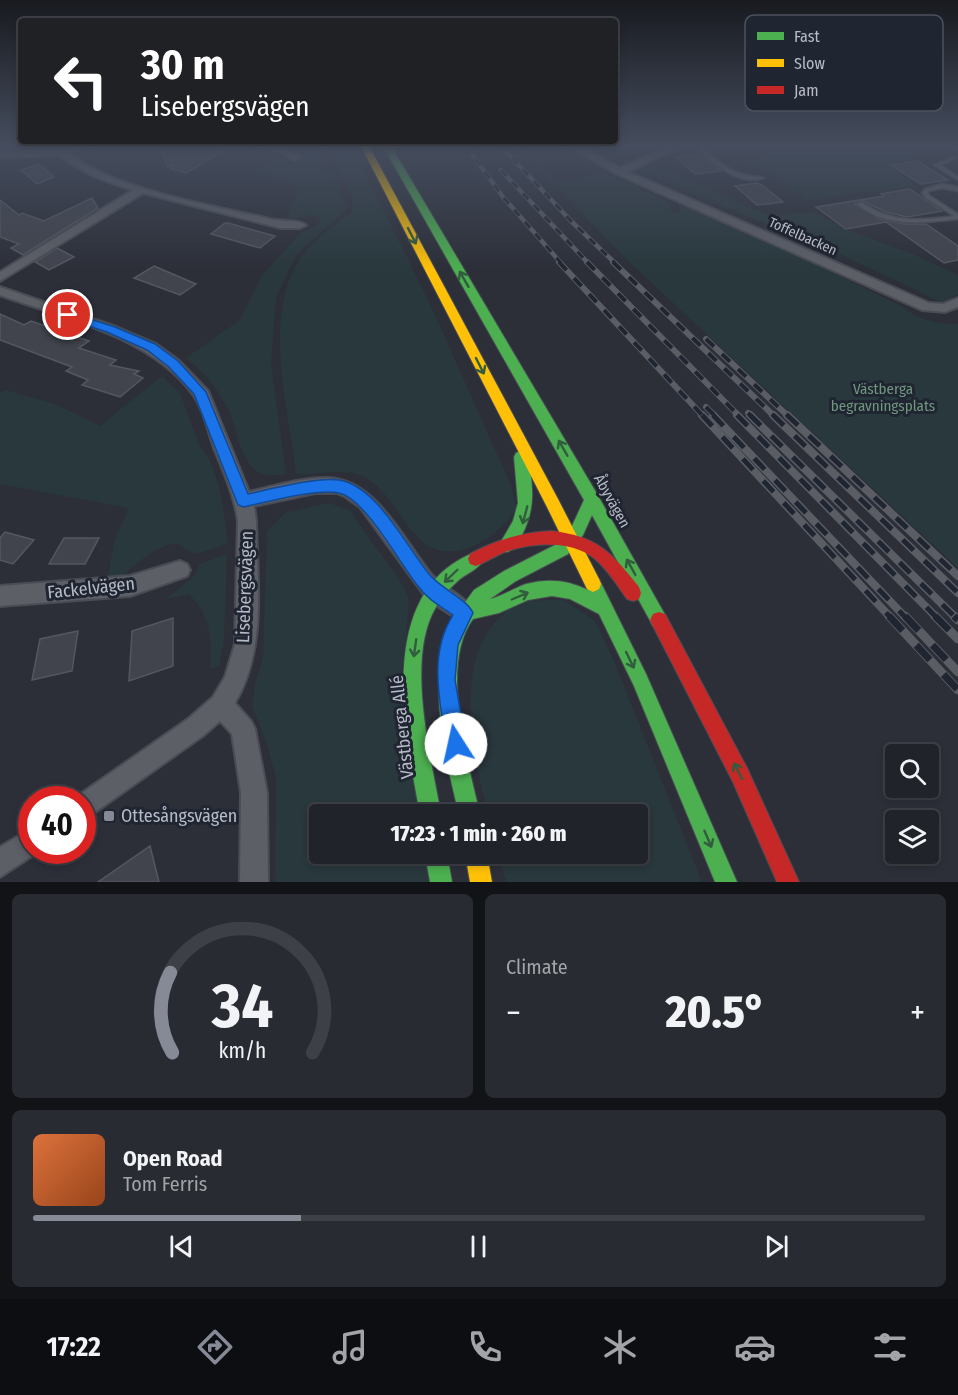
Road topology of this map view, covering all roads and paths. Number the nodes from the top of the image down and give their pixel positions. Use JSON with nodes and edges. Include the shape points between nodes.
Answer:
{"nodes":[{"id":1,"x":134,"y":187,"type":"edge"},
{"id":2,"x":387,"y":187,"type":"edge"},
{"id":3,"x":411,"y":187,"type":"edge"},
{"id":4,"x":656,"y":187,"type":"edge"},
{"id":5,"x":935,"y":187,"type":"edge"},
{"id":6,"x":937,"y":187,"type":"edge"},
{"id":7,"x":958,"y":189,"type":"edge"},
{"id":8,"x":141,"y":190,"type":"junction"},
{"id":9,"x":860,"y":204,"type":"dead end"},
{"id":10,"x":958,"y":217,"type":"edge"},
{"id":11,"x":300,"y":225,"type":"dead end"},
{"id":12,"x":0,"y":277,"type":"edge"},
{"id":13,"x":0,"y":291,"type":"edge"},
{"id":14,"x":958,"y":302,"type":"edge"},
{"id":15,"x":517,"y":438,"type":"junction"},
{"id":16,"x":592,"y":498,"type":"junction"},
{"id":17,"x":244,"y":501,"type":"junction"},
{"id":18,"x":572,"y":541,"type":"junction"},
{"id":19,"x":507,"y":545,"type":"junction"},
{"id":20,"x":180,"y":570,"type":"dead end"},
{"id":21,"x":435,"y":593,"type":"junction"},
{"id":22,"x":0,"y":596,"type":"edge"},
{"id":23,"x":605,"y":608,"type":"junction"},
{"id":24,"x":464,"y":613,"type":"junction"},
{"id":25,"x":669,"y":637,"type":"junction"},
{"id":26,"x":221,"y":705,"type":"junction"},
{"id":27,"x":96,"y":796,"type":"edge"},
{"id":28,"x":429,"y":804,"type":"edge"},
{"id":29,"x":467,"y":804,"type":"edge"},
{"id":30,"x":18,"y":851,"type":"edge"},
{"id":31,"x":0,"y":863,"type":"edge"},
{"id":32,"x":438,"y":864,"type":"edge"},
{"id":33,"x":478,"y":864,"type":"edge"},
{"id":34,"x":254,"y":882,"type":"edge"},
{"id":35,"x":441,"y":882,"type":"edge"},
{"id":36,"x":481,"y":882,"type":"edge"},
{"id":37,"x":726,"y":882,"type":"edge"},
{"id":38,"x":788,"y":882,"type":"edge"}],
"edges":[{"from":1,"to":8,"type":"street"},
{"from":2,"to":15,"type":"street","one_way":true},
{"from":16,"to":3,"type":"street","name":"Åbyvägen","one_way":true},
{"from":4,"to":14,"type":"street","name":"Toffelbacken","via":[[927,307],[945,308]]},
{"from":5,"to":10,"type":"lane","via":[[927,190],[928,197]]},
{"from":6,"to":7,"type":"lane"},
{"from":8,"to":11,"type":"street","via":[[281,225]]},
{"from":8,"to":12,"type":"street"},
{"from":9,"to":10,"type":"lane","via":[[893,220],[920,222]]},
{"from":13,"to":17,"type":"street","name":"Lisebergsvägen","via":[[111,330],[151,347],[173,364],[200,392]]},
{"from":15,"to":18,"type":"street"},
{"from":15,"to":19,"type":"street","one_way":true,"via":[[528,500],[523,524]]},
{"from":16,"to":18,"type":"street"},
{"from":25,"to":16,"type":"street","name":"Åbyvägen","one_way":true},
{"from":17,"to":21,"type":"street","via":[[318,487],[338,486],[353,492],[366,502]]},
{"from":17,"to":26,"type":"street","name":"Lisebergsvägen","via":[[248,544],[246,644],[235,682]]},
{"from":18,"to":19,"type":"street","name":"Västberga Allé","via":[[539,537]]},
{"from":18,"to":23,"type":"street"},
{"from":18,"to":24,"type":"street","via":[[540,562],[490,586]]},
{"from":18,"to":25,"type":"street","name":"Västberga Allé","via":[[604,558]]},
{"from":19,"to":21,"type":"street","name":"Västberga Allé","one_way":true,"via":[[468,561]]},
{"from":20,"to":22,"type":"street","name":"Fackelvägen","via":[[130,586]]},
{"from":21,"to":24,"type":"street"},
{"from":21,"to":28,"type":"street","name":"Västberga Allé","one_way":true,"via":[[417,632],[412,672]]},
{"from":24,"to":23,"type":"street","one_way":true,"via":[[552,588],[572,591]]},
{"from":23,"to":37,"type":"street","one_way":true},
{"from":24,"to":29,"type":"street","via":[[449,645],[446,680]]},
{"from":38,"to":25,"type":"street","name":"Åbyvägen","one_way":true,"via":[[741,777]]},
{"from":26,"to":27,"type":"street","name":"Lisebergsvägen","via":[[196,727]]},
{"from":26,"to":34,"type":"street","via":[[243,729],[254,793]]},
{"from":30,"to":31,"type":"street"},
{"from":32,"to":35,"type":"street"},
{"from":33,"to":36,"type":"street"}]}
